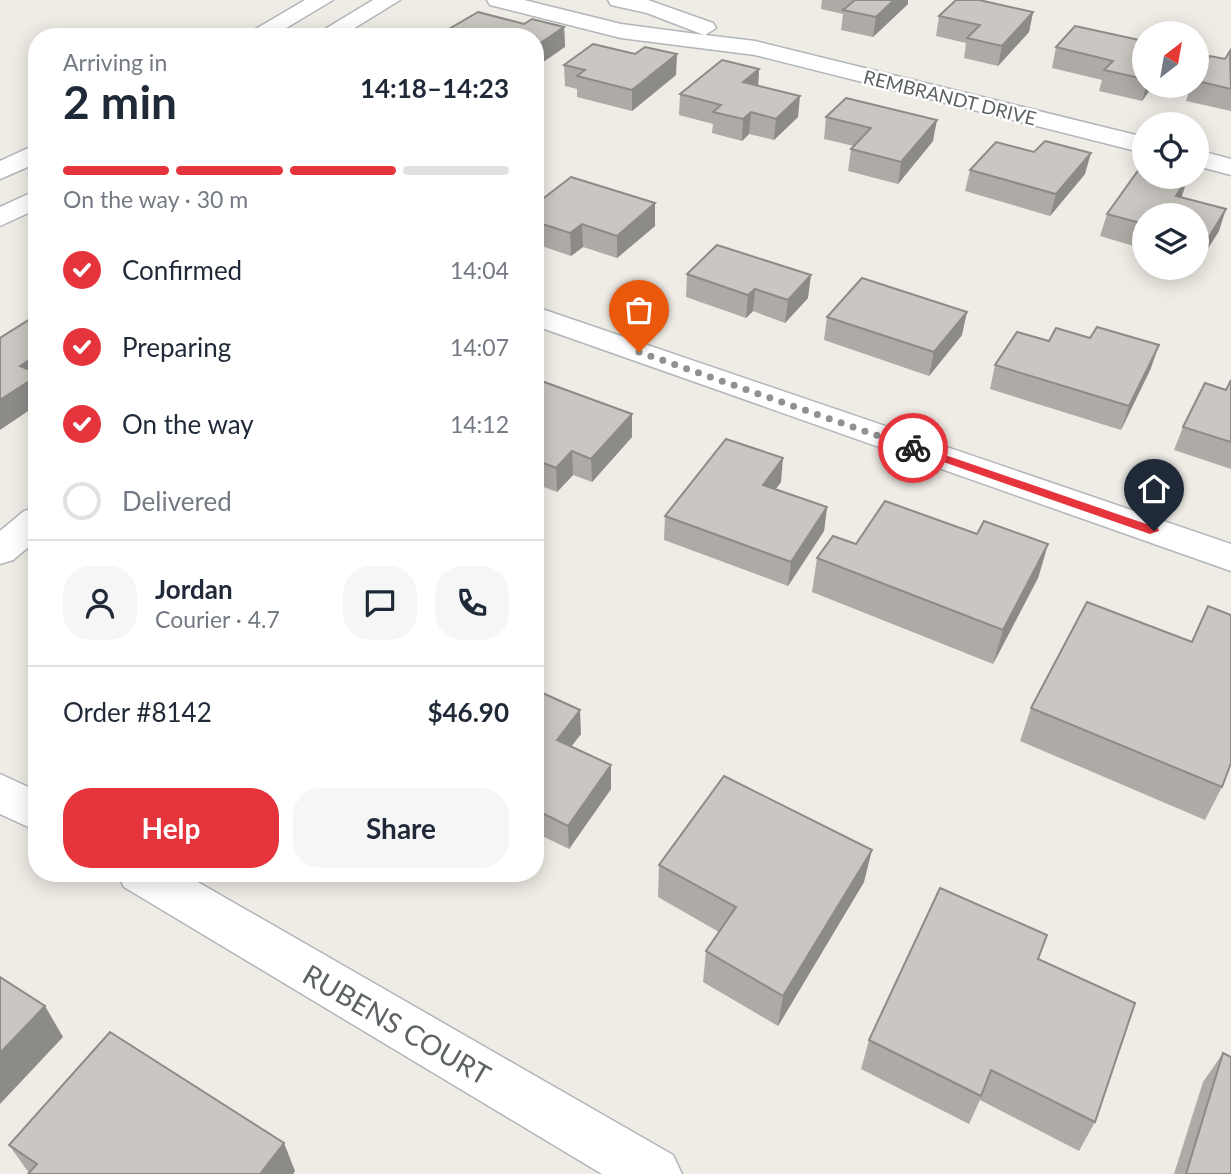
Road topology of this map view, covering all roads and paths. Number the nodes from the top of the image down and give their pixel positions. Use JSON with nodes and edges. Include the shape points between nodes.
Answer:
{"nodes":[{"id":1,"x":322,"y":0,"type":"edge"},
{"id":2,"x":389,"y":0,"type":"edge"},
{"id":3,"x":498,"y":0,"type":"edge"},
{"id":4,"x":619,"y":0,"type":"edge"},
{"id":5,"x":270,"y":28,"type":"edge"},
{"id":6,"x":339,"y":28,"type":"edge"},
{"id":7,"x":755,"y":48,"type":"junction"},
{"id":8,"x":1132,"y":142,"type":"edge"},
{"id":9,"x":28,"y":157,"type":"edge"},
{"id":10,"x":1209,"y":161,"type":"edge"},
{"id":11,"x":1231,"y":167,"type":"edge"},
{"id":12,"x":0,"y":171,"type":"edge"},
{"id":13,"x":28,"y":203,"type":"edge"},
{"id":14,"x":0,"y":218,"type":"edge"},
{"id":15,"x":544,"y":319,"type":"edge"},
{"id":16,"x":28,"y":528,"type":"edge"},
{"id":17,"x":0,"y":551,"type":"edge"},
{"id":18,"x":1231,"y":558,"type":"edge"},
{"id":19,"x":0,"y":792,"type":"edge"},
{"id":20,"x":28,"y":808,"type":"edge"},
{"id":21,"x":155,"y":882,"type":"edge"},
{"id":22,"x":654,"y":1174,"type":"edge"}],
"edges":[{"from":1,"to":5,"type":"street"},
{"from":2,"to":6,"type":"street"},
{"from":3,"to":7,"type":"street","name":"REMBRANDT DRIVE","via":[[621,31]]},
{"from":4,"to":7,"type":"street","name":"REMBRANDT DRIVE","via":[[654,8]]},
{"from":7,"to":8,"type":"street","name":"REMBRANDT DRIVE"},
{"from":9,"to":12,"type":"street"},
{"from":10,"to":11,"type":"street"},
{"from":13,"to":14,"type":"street"},
{"from":15,"to":18,"type":"street"},
{"from":16,"to":17,"type":"street"},
{"from":19,"to":20,"type":"street"},
{"from":21,"to":22,"type":"street","name":"RUBENS COURT"}]}
